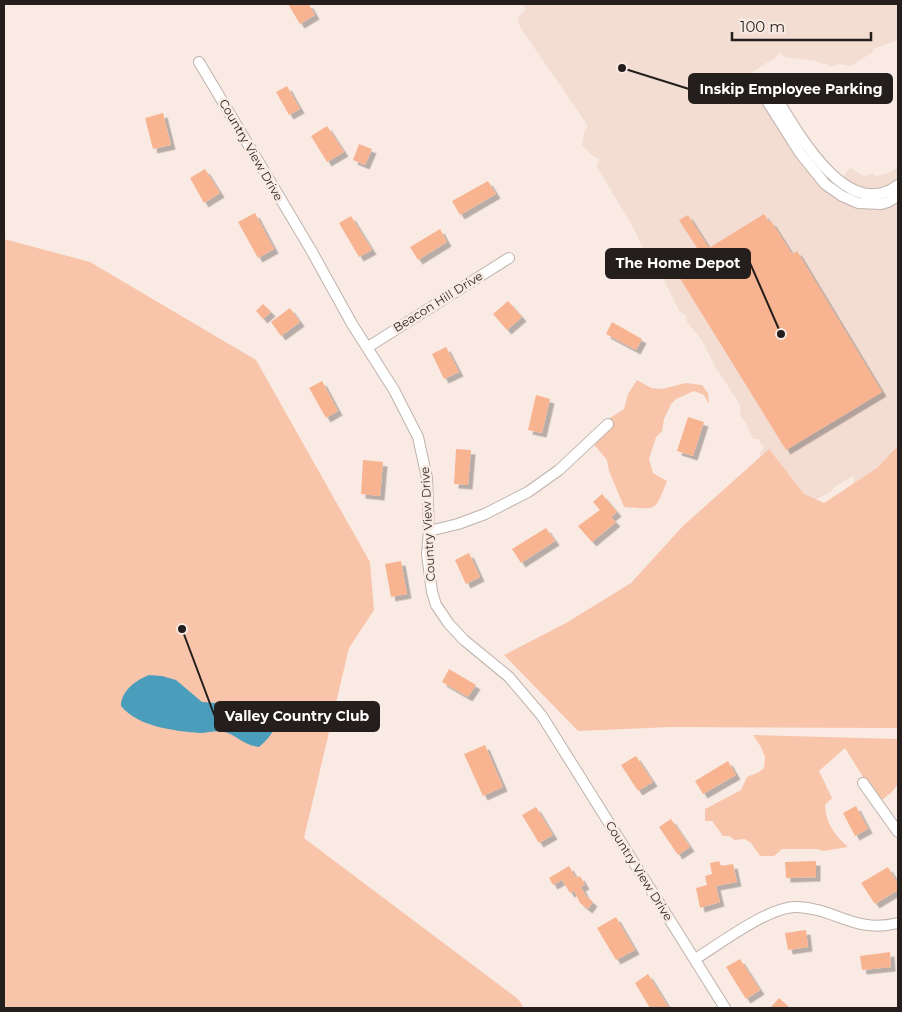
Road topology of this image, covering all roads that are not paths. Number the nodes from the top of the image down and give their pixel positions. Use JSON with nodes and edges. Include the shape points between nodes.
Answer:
{"nodes":[{"id":1,"x":199,"y":62,"type":"dead end"},
{"id":2,"x":898,"y":185,"type":"edge"},
{"id":3,"x":898,"y":196,"type":"edge"},
{"id":4,"x":509,"y":258,"type":"dead end"},
{"id":5,"x":368,"y":347,"type":"junction"},
{"id":6,"x":608,"y":424,"type":"dead end"},
{"id":7,"x":429,"y":531,"type":"junction"},
{"id":8,"x":863,"y":784,"type":"dead end"},
{"id":9,"x":898,"y":832,"type":"edge"},
{"id":10,"x":898,"y":923,"type":"edge"},
{"id":11,"x":695,"y":959,"type":"junction"},
{"id":12,"x":725,"y":1008,"type":"edge"}],
"edges":[{"from":1,"to":5,"type":"street","name":"Country View Drive"},
{"from":2,"to":3,"type":"street","via":[[872,194],[858,192],[840,182],[814,156],[761,81],[800,153],[825,184],[858,203],[881,204]]},
{"from":4,"to":5,"type":"street","name":"Beacon Hill Drive"},
{"from":5,"to":7,"type":"street","name":"Country View Drive","via":[[418,437],[426,478]]},
{"from":6,"to":7,"type":"street","via":[[559,470],[528,492],[485,514]]},
{"from":7,"to":11,"type":"street","name":"Country View Drive","via":[[427,554],[432,592],[442,615],[464,640],[508,677],[542,716]]},
{"from":8,"to":9,"type":"street"},
{"from":10,"to":11,"type":"street","via":[[865,926],[795,906],[768,915]]},
{"from":11,"to":12,"type":"street","name":"Country View Drive"}]}
